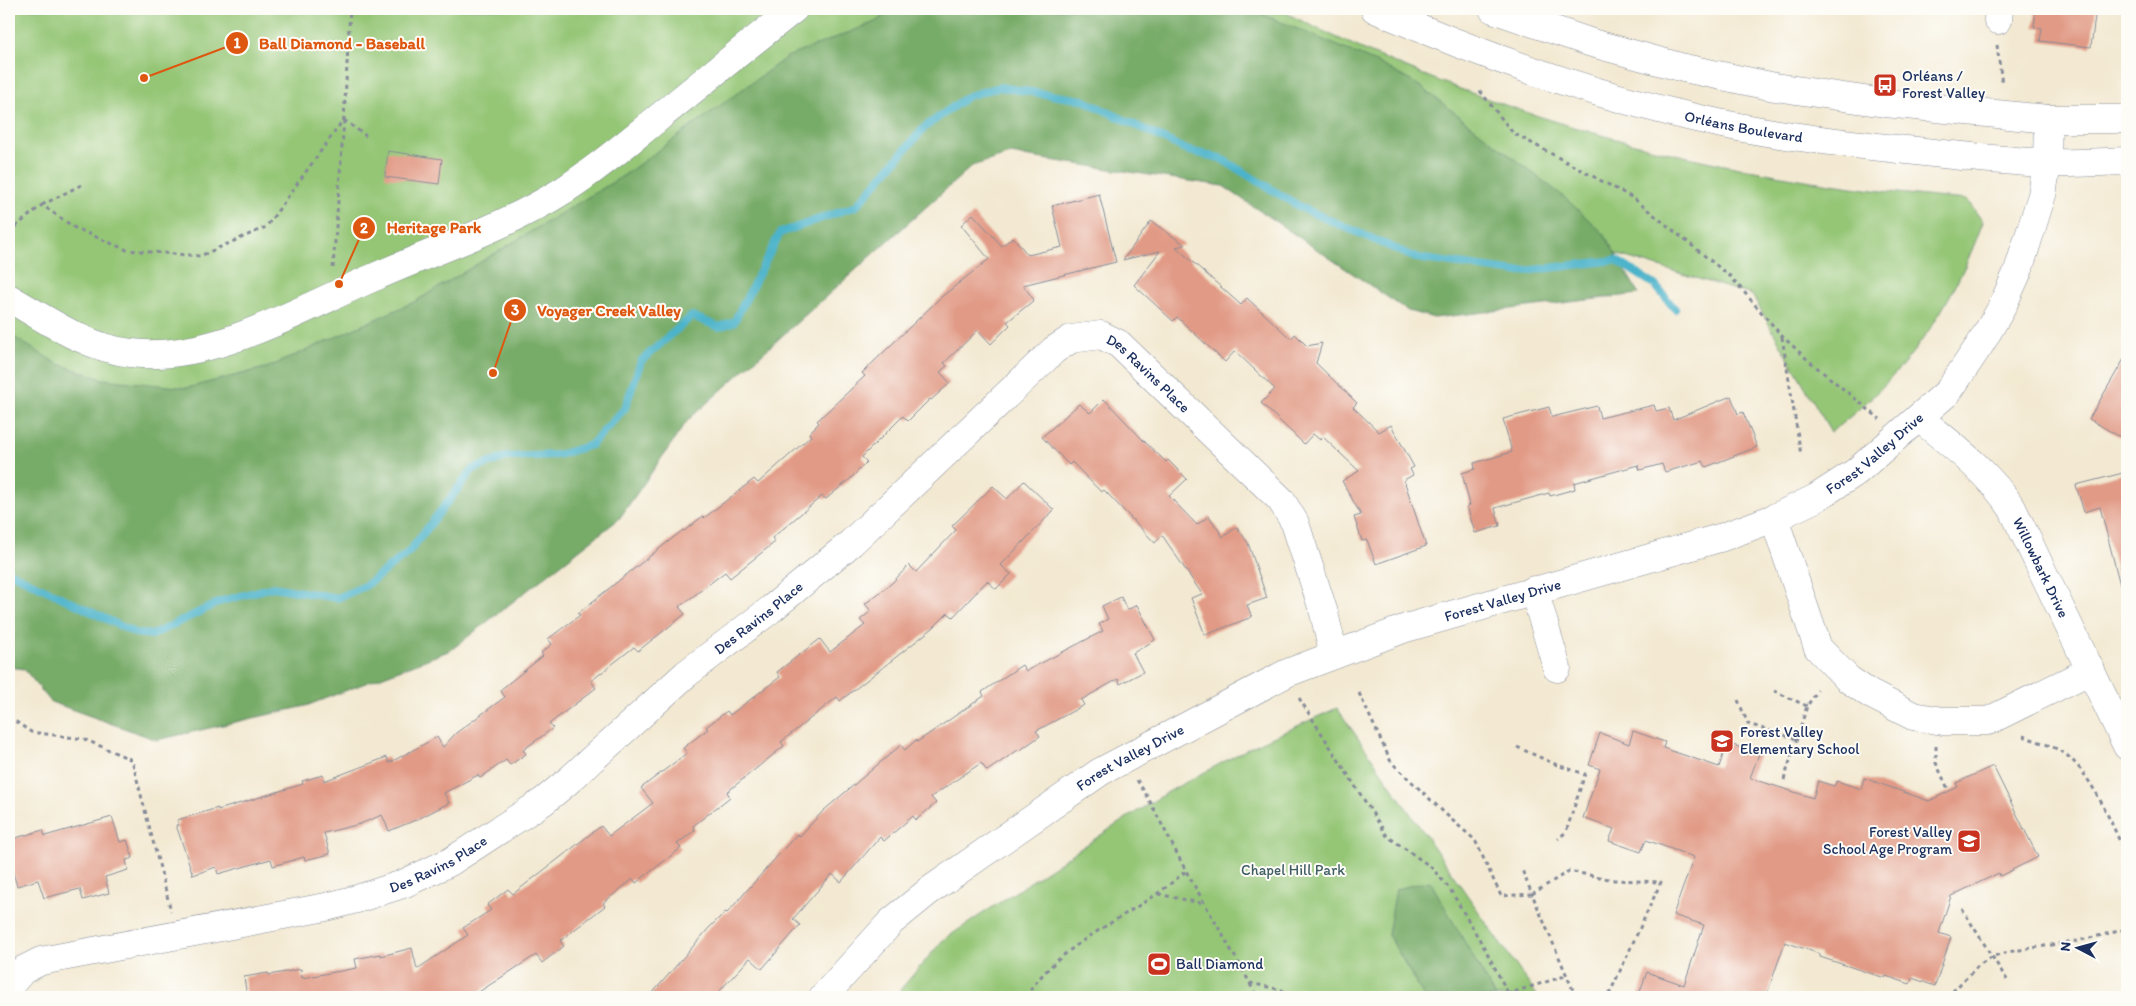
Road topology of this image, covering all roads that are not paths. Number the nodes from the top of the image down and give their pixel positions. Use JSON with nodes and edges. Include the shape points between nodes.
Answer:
{"nodes":[{"id":1,"x":794,"y":9,"type":"edge"},
{"id":2,"x":1375,"y":9,"type":"edge"},
{"id":3,"x":1493,"y":9,"type":"edge"},
{"id":4,"x":2048,"y":119,"type":"junction"},
{"id":5,"x":2127,"y":119,"type":"edge"},
{"id":6,"x":2127,"y":161,"type":"edge"},
{"id":7,"x":2047,"y":163,"type":"junction"},
{"id":8,"x":9,"y":298,"type":"edge"},
{"id":9,"x":1909,"y":426,"type":"junction"},
{"id":10,"x":1774,"y":518,"type":"junction"},
{"id":11,"x":1534,"y":590,"type":"junction"},
{"id":12,"x":1334,"y":655,"type":"junction"},
{"id":13,"x":1556,"y":668,"type":"dead end"},
{"id":14,"x":2091,"y":670,"type":"junction"},
{"id":15,"x":2127,"y":746,"type":"edge"},
{"id":16,"x":9,"y":986,"type":"edge"},
{"id":17,"x":823,"y":997,"type":"edge"}],
"edges":[{"from":1,"to":8,"type":"street","via":[[565,190],[472,238],[242,335],[188,352],[132,353],[101,347],[75,336]]},
{"from":2,"to":7,"type":"street","name":"Orléans Boulevard","via":[[1529,69],[1602,93],[1717,122],[1836,142]]},
{"from":3,"to":4,"type":"street","via":[[1592,42],[1730,78],[1875,102]]},
{"from":4,"to":5,"type":"street"},
{"from":4,"to":7,"type":"street","name":"Forest Valley Drive"},
{"from":6,"to":7,"type":"street","name":"Orléans Boulevard"},
{"from":7,"to":9,"type":"street","name":"Forest Valley Drive","via":[[2037,214],[2018,271],[2001,308],[1948,392]]},
{"from":9,"to":10,"type":"street","name":"Forest Valley Drive","via":[[1856,472],[1816,498]]},
{"from":9,"to":14,"type":"street","name":"Willowbark Drive","via":[[1961,452],[1999,489],[2022,527]]},
{"from":10,"to":11,"type":"street","name":"Forest Valley Drive","via":[[1723,538]]},
{"from":10,"to":14,"type":"street","via":[[1818,648],[1848,679],[1913,716],[1943,721],[1988,721]]},
{"from":11,"to":12,"type":"street","name":"Forest Valley Drive","via":[[1406,628]]},
{"from":11,"to":13,"type":"street"},
{"from":12,"to":16,"type":"street","name":"Des Ravins Place","via":[[1295,522],[1281,500],[1119,344],[1101,335],[1071,339],[1054,350],[851,543],[686,674],[544,801],[450,862],[403,884],[357,900],[41,961],[23,970]]},
{"from":12,"to":17,"type":"street","name":"Forest Valley Drive","via":[[1287,673],[1100,772],[929,891],[891,922]]},
{"from":14,"to":15,"type":"street","name":"Willowbark Drive"}]}
